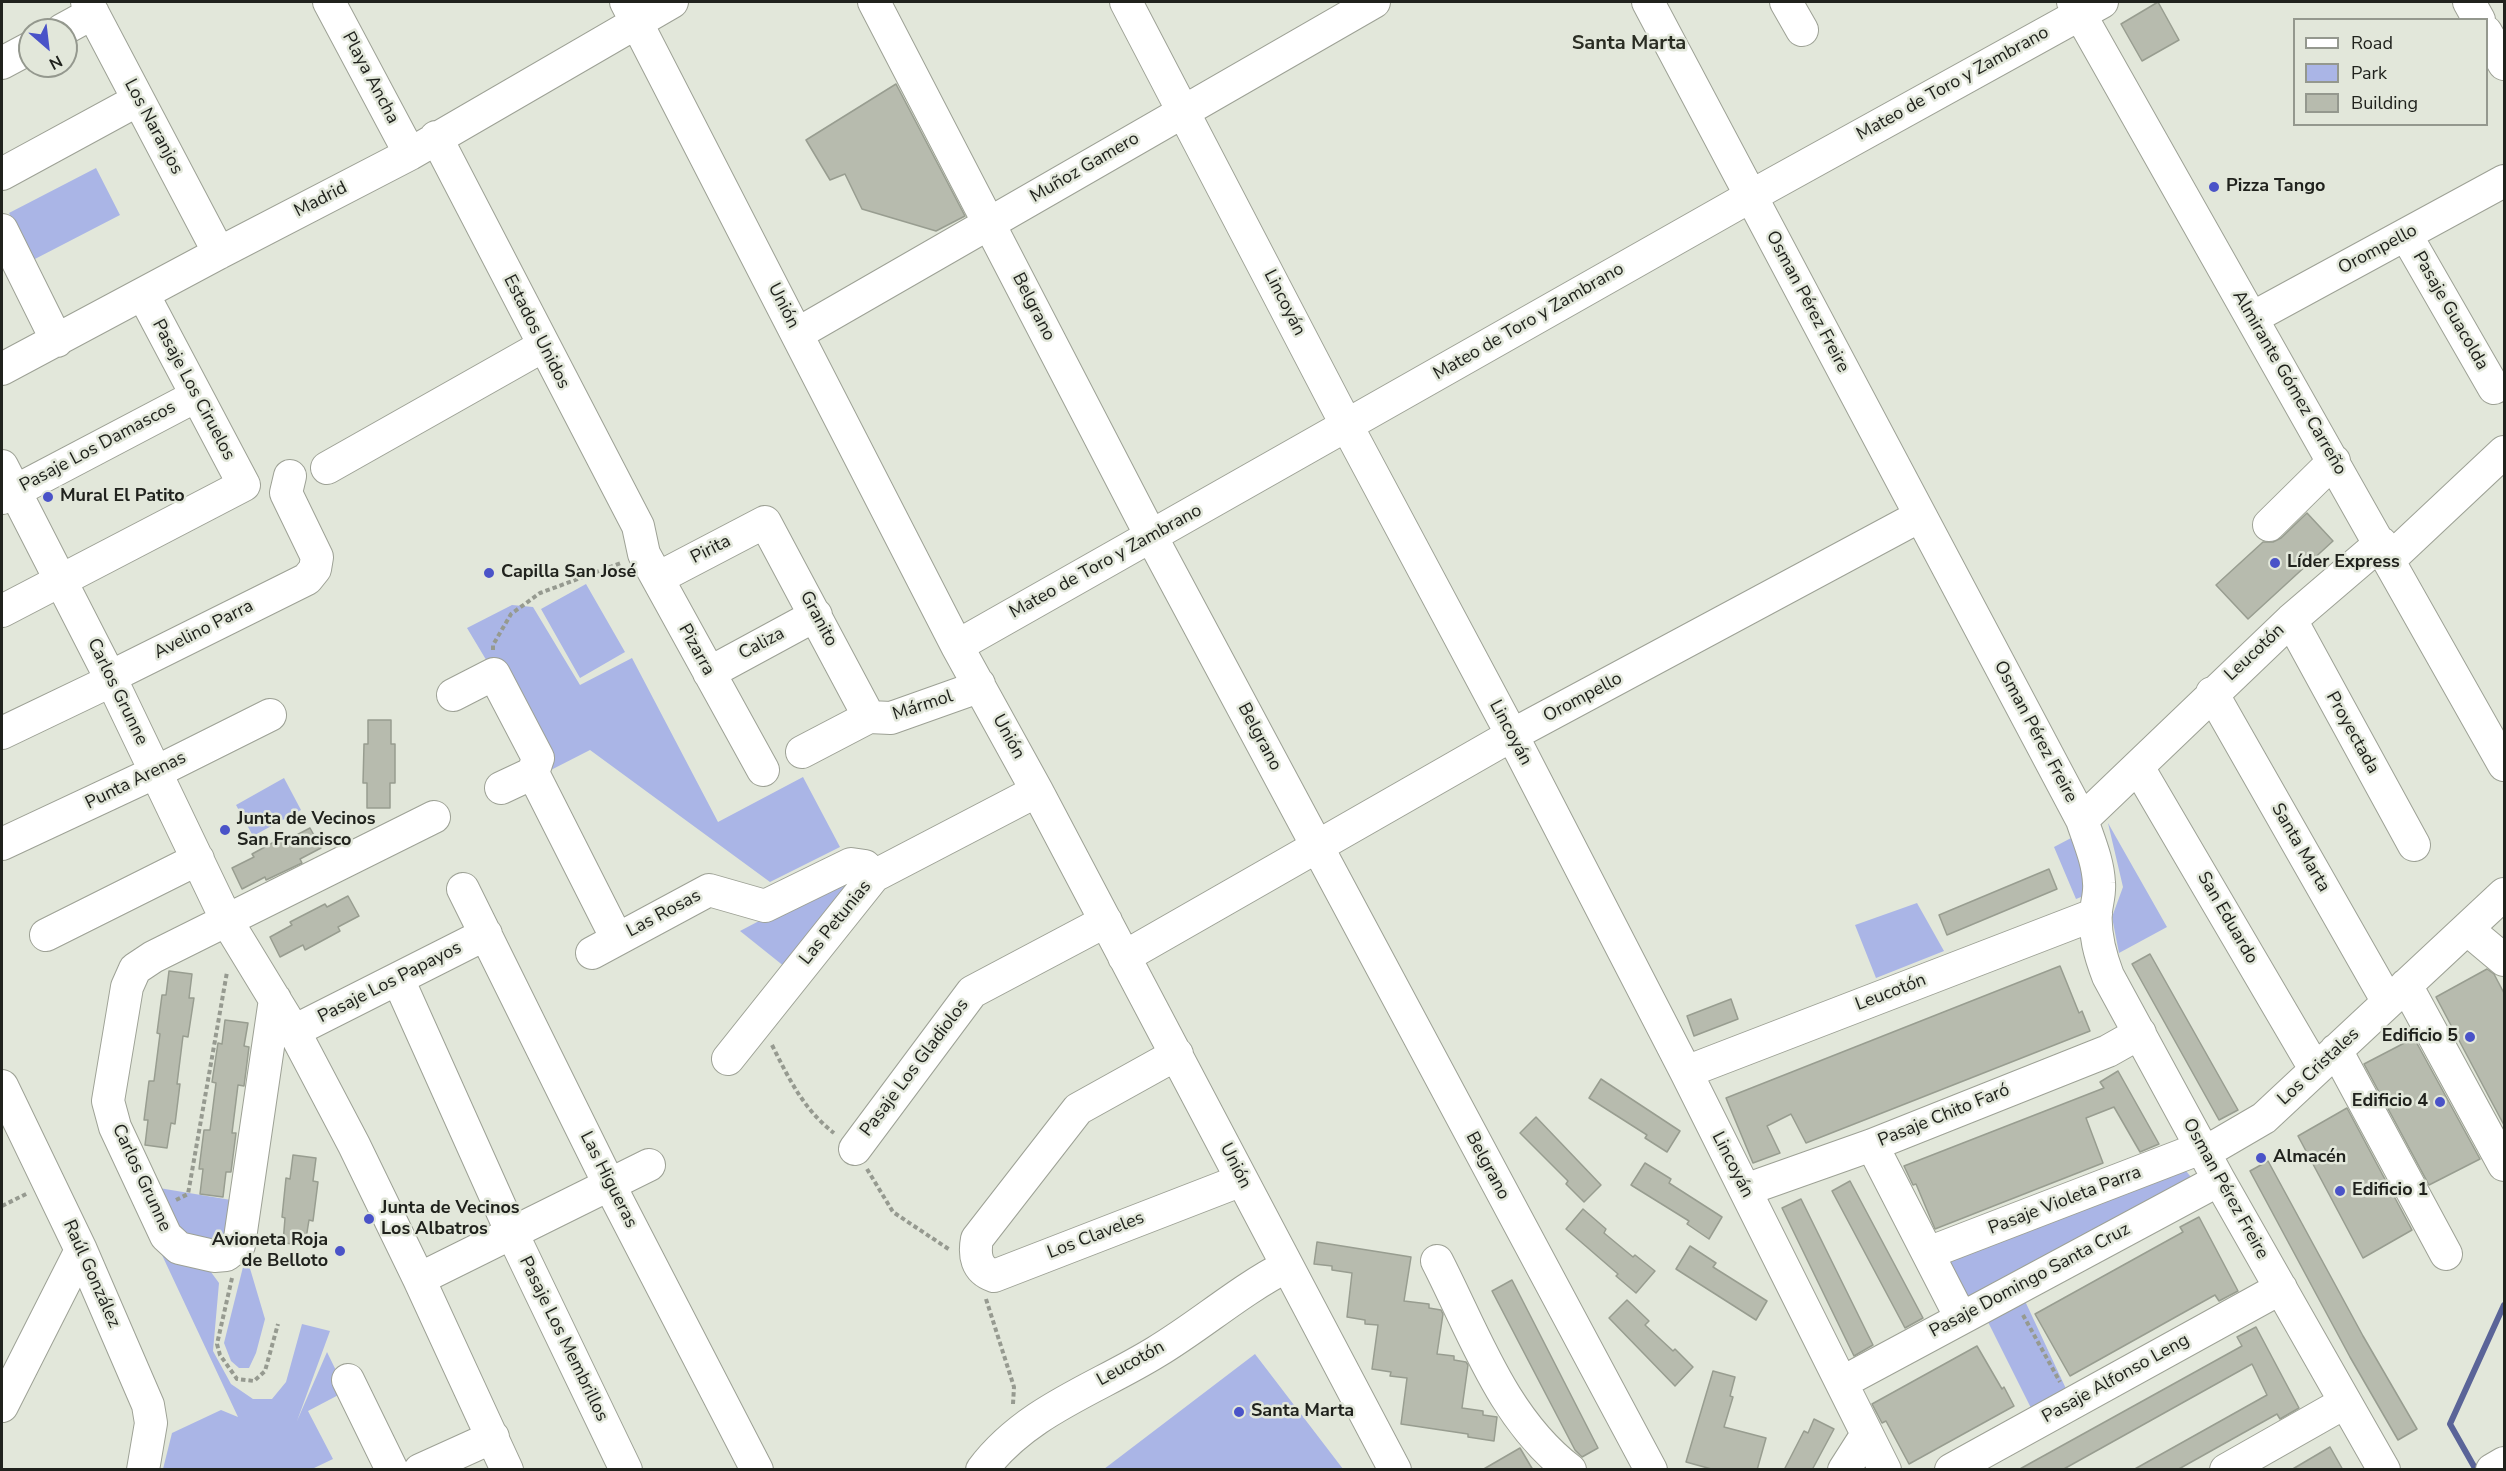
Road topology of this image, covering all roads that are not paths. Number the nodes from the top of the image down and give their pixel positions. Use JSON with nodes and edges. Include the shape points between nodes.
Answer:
{"nodes":[{"id":1,"x":329,"y":2,"type":"edge"},
{"id":2,"x":672,"y":2,"type":"edge"},
{"id":3,"x":874,"y":2,"type":"edge"},
{"id":4,"x":1126,"y":2,"type":"edge"},
{"id":5,"x":1374,"y":2,"type":"edge"},
{"id":6,"x":1648,"y":2,"type":"edge"},
{"id":7,"x":1786,"y":2,"type":"edge"},
{"id":8,"x":2469,"y":2,"type":"edge"},
{"id":9,"x":2085,"y":6,"type":"edge"},
{"id":10,"x":90,"y":7,"type":"edge"},
{"id":11,"x":631,"y":12,"type":"edge"},
{"id":12,"x":77,"y":18,"type":"edge"},
{"id":13,"x":2478,"y":18,"type":"edge"},
{"id":14,"x":1802,"y":30,"type":"dead end"},
{"id":15,"x":2488,"y":34,"type":"edge"},
{"id":16,"x":18,"y":54,"type":"edge"},
{"id":17,"x":2,"y":63,"type":"edge"},
{"id":18,"x":2505,"y":64,"type":"edge"},
{"id":19,"x":138,"y":100,"type":"junction"},
{"id":20,"x":1184,"y":111,"type":"junction"},
{"id":21,"x":436,"y":138,"type":"junction"},
{"id":22,"x":410,"y":154,"type":"junction"},
{"id":23,"x":2,"y":174,"type":"edge"},
{"id":24,"x":2505,"y":181,"type":"edge"},
{"id":25,"x":1751,"y":196,"type":"junction"},
{"id":26,"x":989,"y":223,"type":"junction"},
{"id":27,"x":2,"y":231,"type":"edge"},
{"id":28,"x":2406,"y":235,"type":"junction"},
{"id":29,"x":219,"y":253,"type":"junction"},
{"id":30,"x":143,"y":294,"type":"junction"},
{"id":31,"x":2252,"y":318,"type":"junction"},
{"id":32,"x":797,"y":334,"type":"junction"},
{"id":33,"x":57,"y":341,"type":"junction"},
{"id":34,"x":543,"y":346,"type":"junction"},
{"id":35,"x":2,"y":369,"type":"edge"},
{"id":36,"x":2494,"y":388,"type":"dead end"},
{"id":37,"x":195,"y":396,"type":"junction"},
{"id":38,"x":1347,"y":426,"type":"junction"},
{"id":39,"x":2505,"y":452,"type":"edge"},
{"id":40,"x":2334,"y":461,"type":"junction"},
{"id":41,"x":327,"y":468,"type":"dead end"},
{"id":42,"x":290,"y":476,"type":"dead end"},
{"id":43,"x":6,"y":485,"type":"edge"},
{"id":44,"x":1920,"y":516,"type":"junction"},
{"id":45,"x":765,"y":522,"type":"joint"},
{"id":46,"x":2269,"y":525,"type":"dead end"},
{"id":47,"x":1151,"y":536,"type":"junction"},
{"id":48,"x":2385,"y":551,"type":"junction"},
{"id":49,"x":647,"y":552,"type":"junction"},
{"id":50,"x":60,"y":581,"type":"junction"},
{"id":51,"x":2,"y":611,"type":"edge"},
{"id":52,"x":816,"y":615,"type":"junction"},
{"id":53,"x":2291,"y":620,"type":"junction"},
{"id":54,"x":957,"y":646,"type":"junction"},
{"id":55,"x":709,"y":673,"type":"junction"},
{"id":56,"x":110,"y":677,"type":"junction"},
{"id":57,"x":979,"y":684,"type":"junction"},
{"id":58,"x":2212,"y":693,"type":"junction"},
{"id":59,"x":453,"y":695,"type":"dead end"},
{"id":60,"x":270,"y":715,"type":"dead end"},
{"id":61,"x":869,"y":717,"type":"junction"},
{"id":62,"x":2,"y":733,"type":"edge"},
{"id":63,"x":1512,"y":735,"type":"junction"},
{"id":64,"x":802,"y":752,"type":"dead end"},
{"id":65,"x":2505,"y":765,"type":"edge"},
{"id":66,"x":2138,"y":767,"type":"junction"},
{"id":67,"x":763,"y":770,"type":"dead end"},
{"id":68,"x":156,"y":772,"type":"junction"},
{"id":69,"x":533,"y":773,"type":"junction"},
{"id":70,"x":501,"y":788,"type":"dead end"},
{"id":71,"x":1037,"y":791,"type":"junction"},
{"id":72,"x":434,"y":817,"type":"dead end"},
{"id":73,"x":2082,"y":820,"type":"junction"},
{"id":74,"x":2,"y":844,"type":"edge"},
{"id":75,"x":2414,"y":845,"type":"dead end"},
{"id":76,"x":1318,"y":848,"type":"junction"},
{"id":77,"x":198,"y":859,"type":"junction"},
{"id":78,"x":874,"y":876,"type":"junction"},
{"id":79,"x":463,"y":889,"type":"dead end"},
{"id":80,"x":2505,"y":894,"type":"edge"},
{"id":81,"x":2096,"y":914,"type":"junction"},
{"id":82,"x":227,"y":921,"type":"junction"},
{"id":83,"x":1106,"y":921,"type":"junction"},
{"id":84,"x":2467,"y":928,"type":"junction"},
{"id":85,"x":486,"y":934,"type":"junction"},
{"id":86,"x":46,"y":935,"type":"dead end"},
{"id":87,"x":1124,"y":957,"type":"junction"},
{"id":88,"x":2505,"y":960,"type":"edge"},
{"id":89,"x":398,"y":979,"type":"junction"},
{"id":90,"x":2397,"y":994,"type":"junction"},
{"id":91,"x":274,"y":999,"type":"junction"},
{"id":92,"x":294,"y":1031,"type":"junction"},
{"id":93,"x":2139,"y":1033,"type":"junction"},
{"id":94,"x":1177,"y":1054,"type":"junction"},
{"id":95,"x":728,"y":1059,"type":"dead end"},
{"id":96,"x":2326,"y":1060,"type":"junction"},
{"id":97,"x":1686,"y":1072,"type":"junction"},
{"id":98,"x":2,"y":1086,"type":"edge"},
{"id":99,"x":1872,"y":1145,"type":"junction"},
{"id":100,"x":855,"y":1149,"type":"road end"},
{"id":101,"x":2208,"y":1160,"type":"junction"},
{"id":102,"x":649,"y":1165,"type":"dead end"},
{"id":103,"x":2505,"y":1165,"type":"edge"},
{"id":104,"x":1242,"y":1180,"type":"junction"},
{"id":105,"x":609,"y":1184,"type":"junction"},
{"id":106,"x":1745,"y":1190,"type":"junction"},
{"id":107,"x":511,"y":1232,"type":"junction"},
{"id":108,"x":81,"y":1250,"type":"junction"},
{"id":109,"x":1928,"y":1254,"type":"junction"},
{"id":110,"x":2446,"y":1254,"type":"dead end"},
{"id":111,"x":1437,"y":1261,"type":"dead end"},
{"id":112,"x":1287,"y":1266,"type":"junction"},
{"id":113,"x":419,"y":1279,"type":"junction"},
{"id":114,"x":2281,"y":1288,"type":"junction"},
{"id":115,"x":1961,"y":1318,"type":"junction"},
{"id":116,"x":348,"y":1380,"type":"dead end"},
{"id":117,"x":1843,"y":1383,"type":"junction"},
{"id":118,"x":2344,"y":1403,"type":"junction"},
{"id":119,"x":2,"y":1406,"type":"edge"},
{"id":120,"x":1867,"y":1434,"type":"junction"},
{"id":121,"x":493,"y":1437,"type":"junction"},
{"id":122,"x":1639,"y":1464,"type":"edge"},
{"id":123,"x":142,"y":1470,"type":"edge"},
{"id":124,"x":392,"y":1470,"type":"edge"},
{"id":125,"x":420,"y":1470,"type":"edge"},
{"id":126,"x":507,"y":1470,"type":"edge"},
{"id":127,"x":626,"y":1470,"type":"edge"},
{"id":128,"x":757,"y":1470,"type":"edge"},
{"id":129,"x":982,"y":1470,"type":"edge"},
{"id":130,"x":1395,"y":1470,"type":"edge"},
{"id":131,"x":1570,"y":1470,"type":"edge"},
{"id":132,"x":1844,"y":1470,"type":"edge"},
{"id":133,"x":1885,"y":1470,"type":"edge"},
{"id":134,"x":1951,"y":1470,"type":"edge"},
{"id":135,"x":2226,"y":1470,"type":"edge"},
{"id":136,"x":2384,"y":1470,"type":"edge"}],
"edges":[{"from":1,"to":22,"type":"street","name":"Playa Ancha"},
{"from":2,"to":11,"type":"street","name":"Madrid"},
{"from":3,"to":26,"type":"street","name":"Belgrano"},
{"from":4,"to":20,"type":"street","name":"Lincoyán"},
{"from":5,"to":20,"type":"street","name":"Muñoz Gamero"},
{"from":6,"to":25,"type":"street","name":"Osman Pérez Freire"},
{"from":7,"to":14,"type":"street"},
{"from":8,"to":13,"type":"street"},
{"from":9,"to":25,"type":"street","name":"Mateo de Toro y Zambrano"},
{"from":9,"to":31,"type":"street","name":"Almirante Gómez Carreño"},
{"from":10,"to":12,"type":"street"},
{"from":10,"to":19,"type":"street","name":"Los Naranjos"},
{"from":11,"to":21,"type":"street","name":"Madrid"},
{"from":11,"to":32,"type":"street","name":"Unión"},
{"from":15,"to":18,"type":"street"},
{"from":16,"to":17,"type":"street"},
{"from":19,"to":23,"type":"street"},
{"from":19,"to":29,"type":"street","name":"Los Naranjos"},
{"from":20,"to":26,"type":"street","name":"Muñoz Gamero"},
{"from":20,"to":38,"type":"street","name":"Lincoyán"},
{"from":21,"to":22,"type":"street","name":"Madrid"},
{"from":21,"to":34,"type":"street","name":"Estados Unidos"},
{"from":22,"to":29,"type":"street","name":"Madrid"},
{"from":24,"to":28,"type":"street","name":"Orompello"},
{"from":25,"to":38,"type":"street","name":"Mateo de Toro y Zambrano"},
{"from":25,"to":44,"type":"street","name":"Osman Pérez Freire"},
{"from":26,"to":32,"type":"street","name":"Muñoz Gamero"},
{"from":26,"to":47,"type":"street","name":"Belgrano"},
{"from":27,"to":33,"type":"street"},
{"from":28,"to":31,"type":"street","name":"Orompello"},
{"from":28,"to":36,"type":"street","name":"Pasaje Guacolda"},
{"from":29,"to":30,"type":"street","name":"Madrid"},
{"from":30,"to":33,"type":"street","name":"Madrid"},
{"from":30,"to":37,"type":"street","name":"Pasaje Los Ciruelos"},
{"from":31,"to":40,"type":"street","name":"Almirante Gómez Carreño"},
{"from":32,"to":54,"type":"street","name":"Unión"},
{"from":33,"to":35,"type":"street","name":"Madrid"},
{"from":34,"to":41,"type":"street"},
{"from":34,"to":49,"type":"street","name":"Estados Unidos"},
{"from":37,"to":43,"type":"street","name":"Pasaje Los Damascos"},
{"from":37,"to":50,"type":"street","name":"Pasaje Los Ciruelos","via":[[244,485]]},
{"from":38,"to":47,"type":"street","name":"Mateo de Toro y Zambrano"},
{"from":38,"to":63,"type":"street","name":"Lincoyán"},
{"from":39,"to":48,"type":"street","name":"Leucotón"},
{"from":40,"to":46,"type":"street"},
{"from":40,"to":48,"type":"street","name":"Almirante Gómez Carreño"},
{"from":42,"to":56,"type":"street","name":"Avelino Parra","via":[[286,494],[317,557],[308,579]]},
{"from":43,"to":50,"type":"street","name":"Carlos Grunne"},
{"from":44,"to":63,"type":"street","name":"Orompello"},
{"from":44,"to":73,"type":"street","name":"Osman Pérez Freire"},
{"from":45,"to":49,"type":"street","name":"Pirita"},
{"from":45,"to":52,"type":"street","name":"Granito"},
{"from":47,"to":54,"type":"street","name":"Mateo de Toro y Zambrano"},
{"from":47,"to":76,"type":"street","name":"Belgrano"},
{"from":48,"to":53,"type":"street","name":"Leucotón"},
{"from":48,"to":65,"type":"street","name":"Almirante Gómez Carreño"},
{"from":49,"to":55,"type":"street","name":"Pizarra"},
{"from":50,"to":51,"type":"street"},
{"from":50,"to":56,"type":"street","name":"Carlos Grunne"},
{"from":52,"to":55,"type":"street","name":"Caliza"},
{"from":52,"to":61,"type":"street","name":"Granito"},
{"from":53,"to":58,"type":"street","name":"Leucotón"},
{"from":53,"to":75,"type":"street","name":"Proyectada"},
{"from":54,"to":57,"type":"street","name":"Unión"},
{"from":55,"to":67,"type":"street","name":"Pizarra"},
{"from":56,"to":62,"type":"street","name":"Avelino Parra","via":[[98,687]]},
{"from":56,"to":68,"type":"street","name":"Carlos Grunne"},
{"from":57,"to":61,"type":"street","name":"Mármol","via":[[891,718]]},
{"from":57,"to":71,"type":"street","name":"Unión"},
{"from":58,"to":66,"type":"street","name":"Leucotón"},
{"from":58,"to":90,"type":"street","name":"Santa Marta"},
{"from":59,"to":69,"type":"street","name":"Las Rosas","via":[[494,674],[538,758]]},
{"from":60,"to":68,"type":"street","name":"Punta Arenas"},
{"from":61,"to":64,"type":"street","name":"Mármol"},
{"from":63,"to":76,"type":"street","name":"Orompello"},
{"from":63,"to":97,"type":"street","name":"Lincoyán"},
{"from":66,"to":73,"type":"street","name":"Leucotón"},
{"from":66,"to":96,"type":"street","name":"San Eduardo"},
{"from":68,"to":74,"type":"street","name":"Punta Arenas"},
{"from":68,"to":77,"type":"street","name":"Carlos Grunne"},
{"from":69,"to":70,"type":"street"},
{"from":69,"to":78,"type":"street","name":"Las Rosas","via":[[605,946],[709,890],[765,906],[851,864],[865,866]]},
{"from":71,"to":78,"type":"street","name":"Las Petunias"},
{"from":71,"to":83,"type":"street","name":"Unión"},
{"from":72,"to":82,"type":"street","name":"Carlos Grunne"},
{"from":73,"to":81,"type":"street","name":"Osman Pérez Freire","via":[[2097,863]]},
{"from":76,"to":87,"type":"street","name":"Orompello"},
{"from":76,"to":122,"type":"street","name":"Belgrano"},
{"from":77,"to":82,"type":"street","name":"Carlos Grunne"},
{"from":77,"to":86,"type":"street"},
{"from":78,"to":95,"type":"street","name":"Las Petunias"},
{"from":79,"to":85,"type":"street","name":"Las Higueras"},
{"from":80,"to":84,"type":"street","name":"Los Cristales"},
{"from":81,"to":93,"type":"street","name":"Osman Pérez Freire","via":[[2101,957]]},
{"from":81,"to":97,"type":"street","name":"Leucotón"},
{"from":82,"to":91,"type":"street","name":"Carlos Grunne"},
{"from":82,"to":91,"type":"street","name":"Carlos Grunne","via":[[135,969],[127,987],[108,1101],[115,1128],[166,1236],[179,1248],[214,1256],[226,1255],[239,1245]]},
{"from":83,"to":87,"type":"street","name":"Unión"},
{"from":83,"to":100,"type":"street","name":"Pasaje Los Gladiolos","via":[[972,992]]},
{"from":84,"to":88,"type":"street"},
{"from":84,"to":90,"type":"street","name":"Los Cristales"},
{"from":85,"to":89,"type":"street","name":"Pasaje Los Papayos"},
{"from":85,"to":105,"type":"street","name":"Las Higueras"},
{"from":87,"to":94,"type":"street","name":"Unión"},
{"from":89,"to":92,"type":"street","name":"Pasaje Los Papayos"},
{"from":89,"to":107,"type":"street","name":"Pasaje Los Membrillos"},
{"from":90,"to":96,"type":"street","name":"Los Cristales"},
{"from":90,"to":103,"type":"street","name":"Santa Marta"},
{"from":91,"to":92,"type":"street","name":"Carlos Grunne"},
{"from":92,"to":113,"type":"street","name":"Carlos Grunne"},
{"from":93,"to":99,"type":"street","name":"Pasaje Chito Faró","via":[[2108,1052]]},
{"from":93,"to":101,"type":"street","name":"Osman Pérez Freire"},
{"from":94,"to":104,"type":"street","name":"Unión"},
{"from":94,"to":104,"type":"street","name":"Los Claveles","via":[[1078,1109],[977,1251],[985,1273],[994,1276]]},
{"from":96,"to":101,"type":"street","name":"Los Cristales","via":[[2264,1118]]},
{"from":96,"to":110,"type":"street","name":"San Eduardo"},
{"from":97,"to":106,"type":"street","name":"Lincoyán"},
{"from":98,"to":108,"type":"street","name":"Raúl González"},
{"from":99,"to":106,"type":"street","name":"Pasaje Chito Faró"},
{"from":99,"to":109,"type":"street"},
{"from":101,"to":109,"type":"street","name":"Pasaje Violeta Parra"},
{"from":101,"to":114,"type":"street","name":"Osman Pérez Freire"},
{"from":101,"to":115,"type":"street","name":"Pasaje Domingo Santa Cruz","via":[[2010,1291]]},
{"from":102,"to":105,"type":"street"},
{"from":104,"to":112,"type":"street","name":"Unión"},
{"from":105,"to":107,"type":"street"},
{"from":105,"to":128,"type":"street","name":"Las Higueras"},
{"from":106,"to":117,"type":"street","name":"Lincoyán"},
{"from":107,"to":113,"type":"street"},
{"from":107,"to":127,"type":"street","name":"Pasaje Los Membrillos"},
{"from":108,"to":119,"type":"street"},
{"from":108,"to":123,"type":"street","name":"Raúl González","via":[[148,1405],[151,1423]]},
{"from":109,"to":115,"type":"street"},
{"from":111,"to":131,"type":"street","via":[[1497,1384],[1549,1453]]},
{"from":112,"to":129,"type":"street","name":"Leucotón","via":[[1261,1279],[1156,1352],[1020,1429]]},
{"from":112,"to":130,"type":"street","name":"Unión"},
{"from":113,"to":121,"type":"street","name":"Carlos Grunne"},
{"from":114,"to":118,"type":"street","name":"Osman Pérez Freire"},
{"from":114,"to":134,"type":"street","name":"Pasaje Alfonso Leng"},
{"from":115,"to":117,"type":"street","name":"Pasaje Domingo Santa Cruz"},
{"from":116,"to":124,"type":"street"},
{"from":117,"to":120,"type":"street","name":"Lincoyán"},
{"from":118,"to":135,"type":"street"},
{"from":118,"to":136,"type":"street","name":"Osman Pérez Freire"},
{"from":120,"to":132,"type":"street"},
{"from":120,"to":133,"type":"street","name":"Lincoyán"},
{"from":121,"to":125,"type":"street"},
{"from":121,"to":126,"type":"street","name":"Carlos Grunne"}]}
